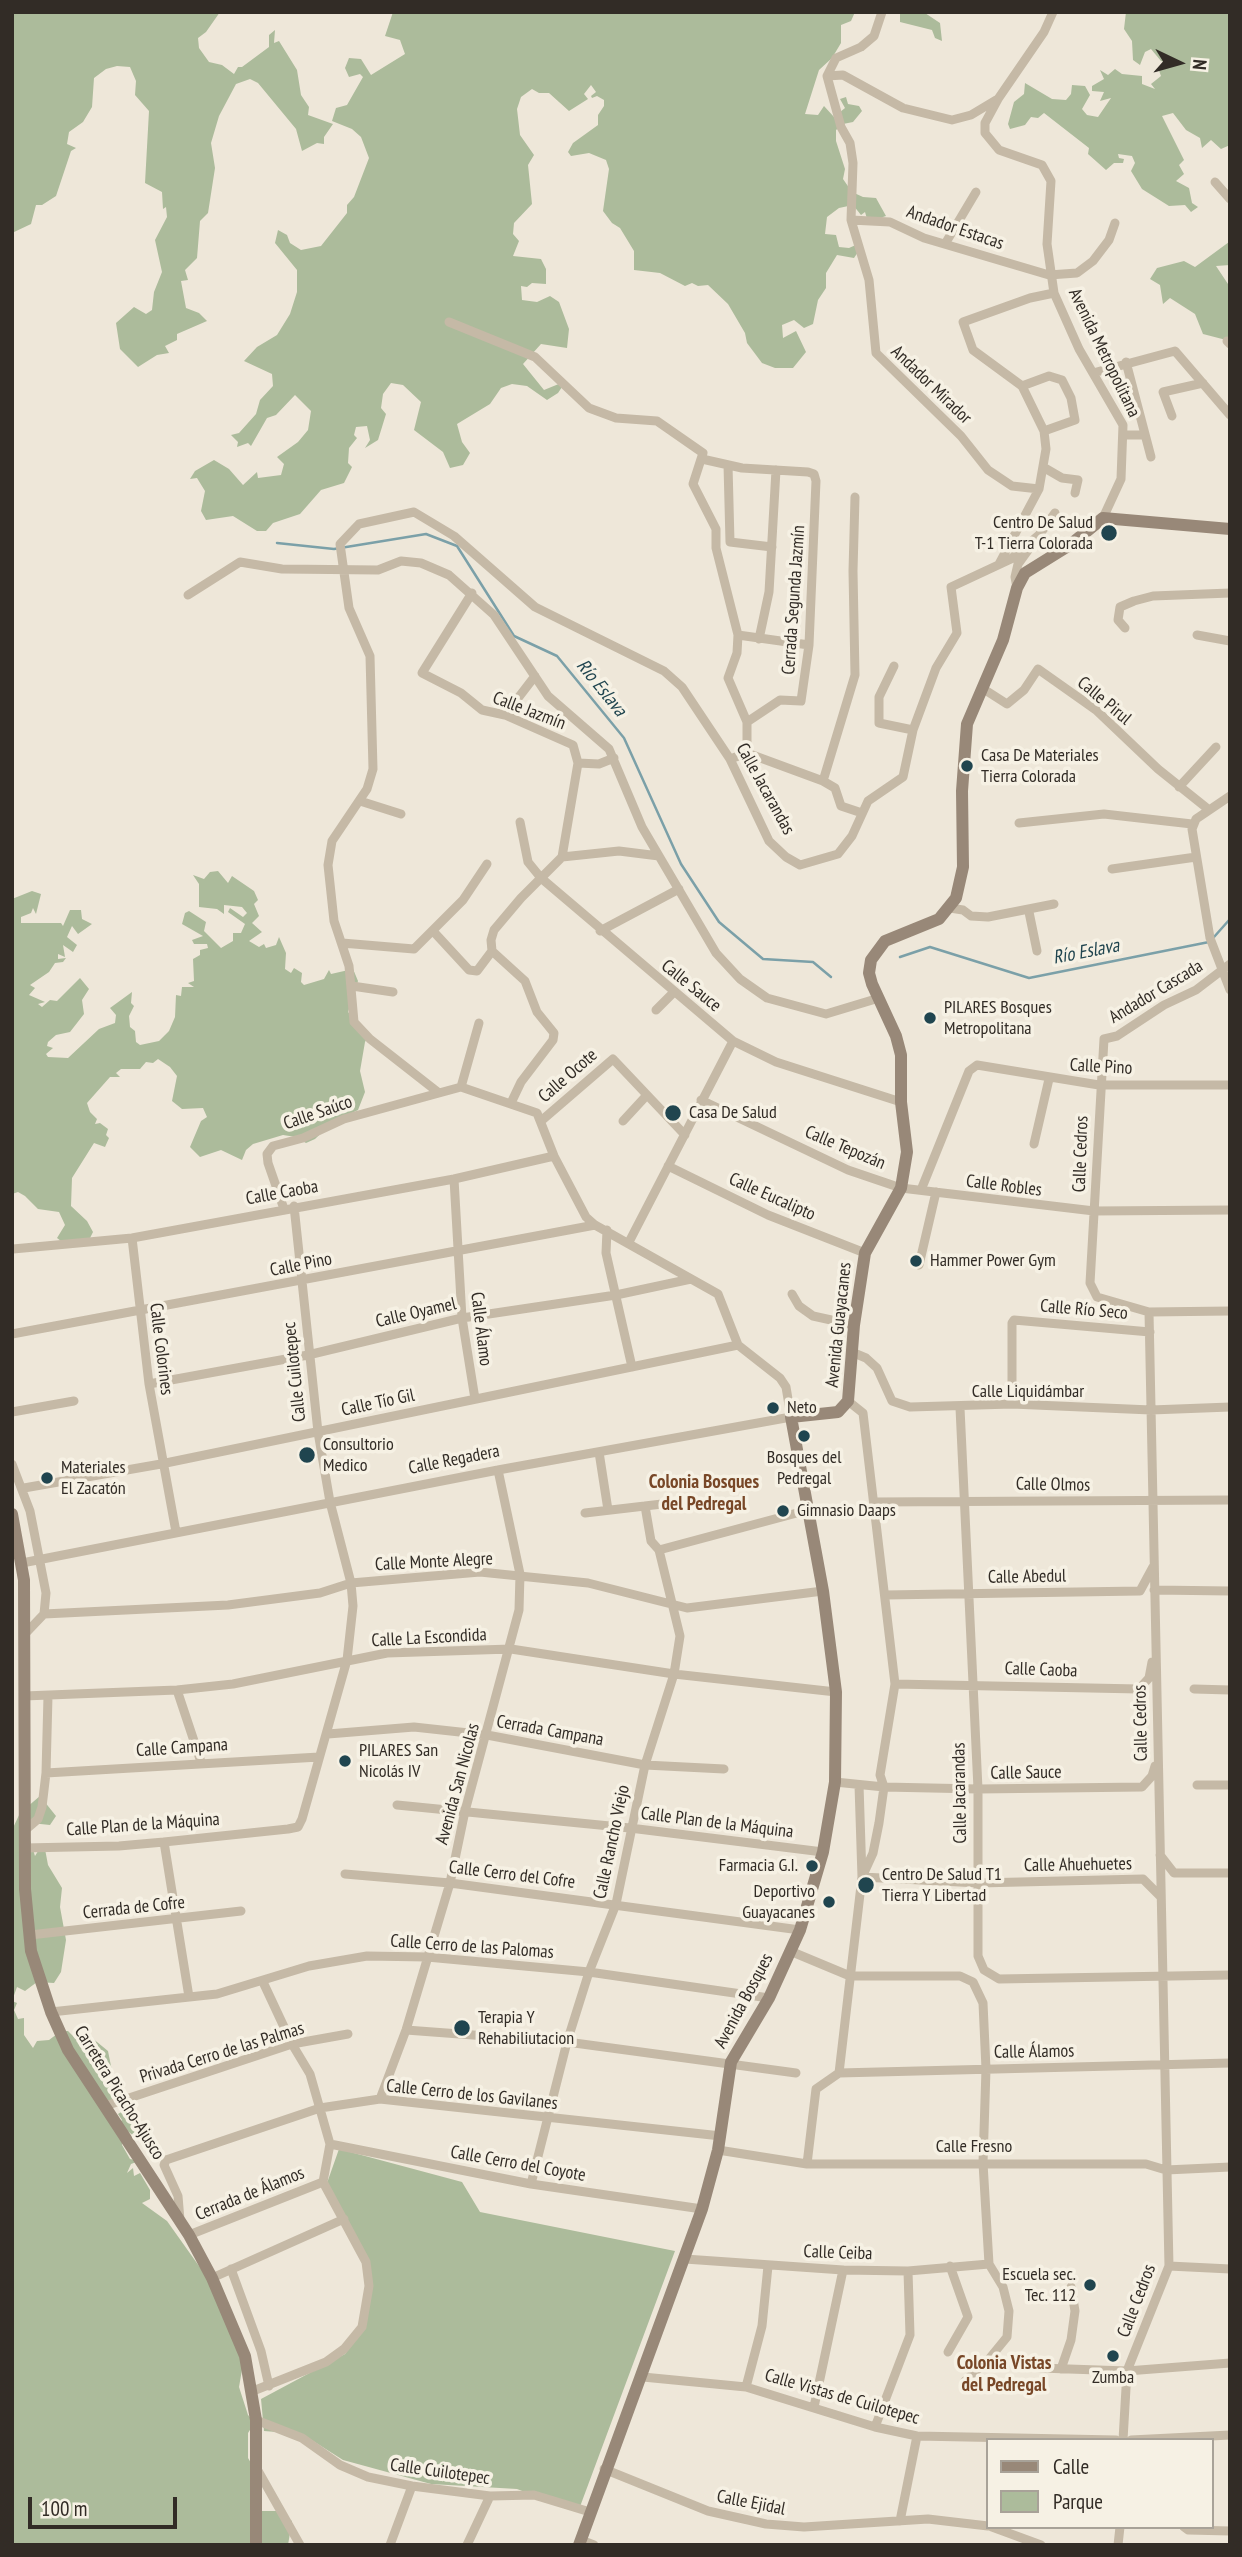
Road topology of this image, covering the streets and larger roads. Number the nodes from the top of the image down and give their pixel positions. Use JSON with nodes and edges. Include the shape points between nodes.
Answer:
{"nodes":[{"id":1,"x":882,"y":12,"type":"edge"},
{"id":2,"x":1053,"y":12,"type":"edge"},
{"id":3,"x":827,"y":76,"type":"junction"},
{"id":4,"x":998,"y":99,"type":"junction"},
{"id":5,"x":1215,"y":182,"type":"dead end"},
{"id":6,"x":976,"y":192,"type":"dead end"},
{"id":7,"x":1230,"y":199,"type":"edge"},
{"id":8,"x":850,"y":220,"type":"junction"},
{"id":9,"x":1115,"y":223,"type":"dead end"},
{"id":10,"x":945,"y":244,"type":"junction"},
{"id":11,"x":1049,"y":275,"type":"junction"},
{"id":12,"x":1054,"y":293,"type":"junction"},
{"id":13,"x":449,"y":322,"type":"dead end"},
{"id":14,"x":1126,"y":362,"type":"junction"},
{"id":15,"x":1093,"y":373,"type":"junction"},
{"id":16,"x":1203,"y":383,"type":"junction"},
{"id":17,"x":1022,"y":386,"type":"junction"},
{"id":18,"x":1230,"y":415,"type":"edge"},
{"id":19,"x":1172,"y":416,"type":"dead end"},
{"id":20,"x":1044,"y":431,"type":"junction"},
{"id":21,"x":1124,"y":435,"type":"junction"},
{"id":22,"x":1145,"y":435,"type":"junction"},
{"id":23,"x":703,"y":456,"type":"junction"},
{"id":24,"x":1151,"y":457,"type":"dead end"},
{"id":25,"x":728,"y":465,"type":"junction"},
{"id":26,"x":1043,"y":467,"type":"junction"},
{"id":27,"x":776,"y":470,"type":"junction"},
{"id":28,"x":1039,"y":489,"type":"junction"},
{"id":29,"x":1075,"y":493,"type":"dead end"},
{"id":30,"x":855,"y":497,"type":"dead end"},
{"id":31,"x":1055,"y":513,"type":"dead end"},
{"id":32,"x":1103,"y":518,"type":"junction"},
{"id":33,"x":728,"y":527,"type":"junction"},
{"id":34,"x":716,"y":529,"type":"junction"},
{"id":35,"x":1230,"y":529,"type":"edge"},
{"id":36,"x":1039,"y":535,"type":"junction"},
{"id":37,"x":772,"y":547,"type":"junction"},
{"id":38,"x":999,"y":564,"type":"junction"},
{"id":39,"x":343,"y":568,"type":"junction"},
{"id":40,"x":1017,"y":587,"type":"junction"},
{"id":41,"x":472,"y":593,"type":"junction"},
{"id":42,"x":1230,"y":593,"type":"edge"},
{"id":43,"x":188,"y":594,"type":"dead end"},
{"id":44,"x":1125,"y":628,"type":"dead end"},
{"id":45,"x":738,"y":635,"type":"junction"},
{"id":46,"x":1197,"y":635,"type":"dead end"},
{"id":47,"x":759,"y":639,"type":"junction"},
{"id":48,"x":1230,"y":641,"type":"edge"},
{"id":49,"x":809,"y":645,"type":"junction"},
{"id":50,"x":894,"y":666,"type":"dead end"},
{"id":51,"x":535,"y":676,"type":"junction"},
{"id":52,"x":982,"y":688,"type":"junction"},
{"id":53,"x":505,"y":715,"type":"junction"},
{"id":54,"x":747,"y":722,"type":"junction"},
{"id":55,"x":913,"y":730,"type":"junction"},
{"id":56,"x":1216,"y":747,"type":"dead end"},
{"id":57,"x":747,"y":753,"type":"junction"},
{"id":58,"x":614,"y":758,"type":"junction"},
{"id":59,"x":730,"y":758,"type":"junction"},
{"id":60,"x":578,"y":763,"type":"junction"},
{"id":61,"x":824,"y":780,"type":"junction"},
{"id":62,"x":1179,"y":787,"type":"junction"},
{"id":63,"x":1230,"y":796,"type":"edge"},
{"id":64,"x":360,"y":801,"type":"junction"},
{"id":65,"x":1208,"y":809,"type":"junction"},
{"id":66,"x":862,"y":813,"type":"junction"},
{"id":67,"x":401,"y":814,"type":"dead end"},
{"id":68,"x":520,"y":822,"type":"dead end"},
{"id":69,"x":1019,"y":823,"type":"dead end"},
{"id":70,"x":1192,"y":824,"type":"junction"},
{"id":71,"x":659,"y":856,"type":"junction"},
{"id":72,"x":562,"y":857,"type":"junction"},
{"id":73,"x":1196,"y":857,"type":"junction"},
{"id":74,"x":487,"y":864,"type":"dead end"},
{"id":75,"x":1112,"y":869,"type":"dead end"},
{"id":76,"x":541,"y":878,"type":"junction"},
{"id":77,"x":678,"y":889,"type":"junction"},
{"id":78,"x":1054,"y":904,"type":"dead end"},
{"id":79,"x":950,"y":908,"type":"junction"},
{"id":80,"x":1029,"y":912,"type":"junction"},
{"id":81,"x":433,"y":931,"type":"junction"},
{"id":82,"x":600,"y":931,"type":"junction"},
{"id":83,"x":342,"y":943,"type":"junction"},
{"id":84,"x":492,"y":951,"type":"junction"},
{"id":85,"x":1037,"y":951,"type":"dead end"},
{"id":86,"x":1226,"y":967,"type":"edge"},
{"id":87,"x":352,"y":986,"type":"junction"},
{"id":88,"x":1230,"y":990,"type":"edge"},
{"id":89,"x":393,"y":992,"type":"dead end"},
{"id":90,"x":673,"y":993,"type":"junction"},
{"id":91,"x":879,"y":998,"type":"junction"},
{"id":92,"x":656,"y":1010,"type":"dead end"},
{"id":93,"x":480,"y":1023,"type":"dead end"},
{"id":94,"x":1104,"y":1039,"type":"joint"},
{"id":95,"x":733,"y":1041,"type":"junction"},
{"id":96,"x":1049,"y":1079,"type":"junction"},
{"id":97,"x":1230,"y":1085,"type":"edge"},
{"id":98,"x":1099,"y":1086,"type":"junction"},
{"id":99,"x":461,"y":1087,"type":"junction"},
{"id":100,"x":439,"y":1093,"type":"junction"},
{"id":101,"x":647,"y":1095,"type":"junction"},
{"id":102,"x":701,"y":1100,"type":"junction"},
{"id":103,"x":901,"y":1102,"type":"junction"},
{"id":104,"x":511,"y":1103,"type":"junction"},
{"id":105,"x":541,"y":1121,"type":"junction"},
{"id":106,"x":623,"y":1121,"type":"dead end"},
{"id":107,"x":685,"y":1135,"type":"junction"},
{"id":108,"x":1034,"y":1144,"type":"dead end"},
{"id":109,"x":554,"y":1156,"type":"junction"},
{"id":110,"x":668,"y":1166,"type":"junction"},
{"id":111,"x":454,"y":1179,"type":"junction"},
{"id":112,"x":901,"y":1188,"type":"junction"},
{"id":113,"x":921,"y":1190,"type":"junction"},
{"id":114,"x":936,"y":1192,"type":"junction"},
{"id":115,"x":289,"y":1208,"type":"junction"},
{"id":116,"x":1230,"y":1210,"type":"edge"},
{"id":117,"x":1094,"y":1212,"type":"junction"},
{"id":118,"x":595,"y":1225,"type":"junction"},
{"id":119,"x":607,"y":1230,"type":"junction"},
{"id":120,"x":132,"y":1238,"type":"junction"},
{"id":121,"x":629,"y":1242,"type":"junction"},
{"id":122,"x":13,"y":1249,"type":"edge"},
{"id":123,"x":458,"y":1250,"type":"junction"},
{"id":124,"x":865,"y":1253,"type":"junction"},
{"id":125,"x":919,"y":1265,"type":"dead end"},
{"id":126,"x":691,"y":1279,"type":"junction"},
{"id":127,"x":302,"y":1280,"type":"junction"},
{"id":128,"x":792,"y":1294,"type":"dead end"},
{"id":129,"x":616,"y":1295,"type":"junction"},
{"id":130,"x":1230,"y":1311,"type":"edge"},
{"id":131,"x":140,"y":1312,"type":"junction"},
{"id":132,"x":1149,"y":1312,"type":"junction"},
{"id":133,"x":462,"y":1318,"type":"junction"},
{"id":134,"x":854,"y":1325,"type":"junction"},
{"id":135,"x":1150,"y":1332,"type":"junction"},
{"id":136,"x":12,"y":1334,"type":"edge"},
{"id":137,"x":738,"y":1345,"type":"junction"},
{"id":138,"x":854,"y":1353,"type":"junction"},
{"id":139,"x":308,"y":1355,"type":"junction"},
{"id":140,"x":632,"y":1367,"type":"junction"},
{"id":141,"x":149,"y":1384,"type":"junction"},
{"id":142,"x":475,"y":1399,"type":"junction"},
{"id":143,"x":74,"y":1401,"type":"dead end"},
{"id":144,"x":848,"y":1401,"type":"junction"},
{"id":145,"x":1012,"y":1404,"type":"junction"},
{"id":146,"x":1230,"y":1407,"type":"edge"},
{"id":147,"x":960,"y":1408,"type":"junction"},
{"id":148,"x":1150,"y":1410,"type":"junction"},
{"id":149,"x":12,"y":1412,"type":"edge"},
{"id":150,"x":792,"y":1417,"type":"junction"},
{"id":151,"x":318,"y":1432,"type":"junction"},
{"id":152,"x":599,"y":1452,"type":"junction"},
{"id":153,"x":12,"y":1464,"type":"edge"},
{"id":154,"x":161,"y":1464,"type":"junction"},
{"id":155,"x":498,"y":1470,"type":"junction"},
{"id":156,"x":24,"y":1488,"type":"junction"},
{"id":157,"x":964,"y":1500,"type":"junction"},
{"id":158,"x":1230,"y":1500,"type":"edge"},
{"id":159,"x":330,"y":1502,"type":"junction"},
{"id":160,"x":875,"y":1502,"type":"junction"},
{"id":161,"x":1153,"y":1502,"type":"junction"},
{"id":162,"x":662,"y":1504,"type":"dead end"},
{"id":163,"x":645,"y":1506,"type":"junction"},
{"id":164,"x":608,"y":1510,"type":"junction"},
{"id":165,"x":808,"y":1510,"type":"junction"},
{"id":166,"x":585,"y":1513,"type":"dead end"},
{"id":167,"x":12,"y":1514,"type":"edge"},
{"id":168,"x":176,"y":1532,"type":"junction"},
{"id":169,"x":659,"y":1550,"type":"junction"},
{"id":170,"x":41,"y":1560,"type":"junction"},
{"id":171,"x":22,"y":1563,"type":"junction"},
{"id":172,"x":1154,"y":1565,"type":"junction"},
{"id":173,"x":520,"y":1574,"type":"junction"},
{"id":174,"x":351,"y":1583,"type":"junction"},
{"id":175,"x":1154,"y":1590,"type":"junction"},
{"id":176,"x":823,"y":1591,"type":"junction"},
{"id":177,"x":1230,"y":1591,"type":"edge"},
{"id":178,"x":970,"y":1594,"type":"junction"},
{"id":179,"x":886,"y":1595,"type":"junction"},
{"id":180,"x":675,"y":1606,"type":"junction"},
{"id":181,"x":44,"y":1614,"type":"junction"},
{"id":182,"x":24,"y":1636,"type":"junction"},
{"id":183,"x":1156,"y":1647,"type":"junction"},
{"id":184,"x":511,"y":1649,"type":"junction"},
{"id":185,"x":346,"y":1660,"type":"junction"},
{"id":186,"x":674,"y":1674,"type":"junction"},
{"id":187,"x":895,"y":1684,"type":"junction"},
{"id":188,"x":975,"y":1684,"type":"junction"},
{"id":189,"x":1194,"y":1689,"type":"dead end"},
{"id":190,"x":177,"y":1690,"type":"junction"},
{"id":191,"x":1230,"y":1690,"type":"edge"},
{"id":192,"x":836,"y":1692,"type":"junction"},
{"id":193,"x":24,"y":1696,"type":"junction"},
{"id":194,"x":48,"y":1696,"type":"junction"},
{"id":195,"x":328,"y":1734,"type":"junction"},
{"id":196,"x":487,"y":1735,"type":"junction"},
{"id":197,"x":319,"y":1757,"type":"junction"},
{"id":198,"x":1158,"y":1757,"type":"junction"},
{"id":199,"x":201,"y":1762,"type":"junction"},
{"id":200,"x":645,"y":1765,"type":"junction"},
{"id":201,"x":724,"y":1769,"type":"dead end"},
{"id":202,"x":46,"y":1773,"type":"junction"},
{"id":203,"x":835,"y":1782,"type":"junction"},
{"id":204,"x":859,"y":1785,"type":"junction"},
{"id":205,"x":1197,"y":1785,"type":"dead end"},
{"id":206,"x":1230,"y":1785,"type":"edge"},
{"id":207,"x":884,"y":1787,"type":"junction"},
{"id":208,"x":978,"y":1789,"type":"junction"},
{"id":209,"x":397,"y":1805,"type":"dead end"},
{"id":210,"x":465,"y":1811,"type":"junction"},
{"id":211,"x":302,"y":1819,"type":"joint"},
{"id":212,"x":630,"y":1828,"type":"junction"},
{"id":213,"x":24,"y":1832,"type":"junction"},
{"id":214,"x":164,"y":1842,"type":"junction"},
{"id":215,"x":24,"y":1847,"type":"junction"},
{"id":216,"x":823,"y":1852,"type":"junction"},
{"id":217,"x":1160,"y":1854,"type":"junction"},
{"id":218,"x":1230,"y":1873,"type":"edge"},
{"id":219,"x":345,"y":1874,"type":"dead end"},
{"id":220,"x":862,"y":1877,"type":"junction"},
{"id":221,"x":450,"y":1883,"type":"junction"},
{"id":222,"x":979,"y":1883,"type":"junction"},
{"id":223,"x":1161,"y":1897,"type":"junction"},
{"id":224,"x":616,"y":1904,"type":"junction"},
{"id":225,"x":241,"y":1911,"type":"dead end"},
{"id":226,"x":178,"y":1920,"type":"junction"},
{"id":227,"x":800,"y":1930,"type":"junction"},
{"id":228,"x":30,"y":1935,"type":"junction"},
{"id":229,"x":790,"y":1951,"type":"junction"},
{"id":230,"x":427,"y":1957,"type":"junction"},
{"id":231,"x":589,"y":1972,"type":"junction"},
{"id":232,"x":1162,"y":1974,"type":"junction"},
{"id":233,"x":1230,"y":1975,"type":"edge"},
{"id":234,"x":850,"y":1976,"type":"junction"},
{"id":235,"x":263,"y":1982,"type":"junction"},
{"id":236,"x":189,"y":1997,"type":"junction"},
{"id":237,"x":769,"y":1998,"type":"junction"},
{"id":238,"x":51,"y":2012,"type":"junction"},
{"id":239,"x":406,"y":2030,"type":"junction"},
{"id":240,"x":348,"y":2034,"type":"dead end"},
{"id":241,"x":567,"y":2042,"type":"junction"},
{"id":242,"x":292,"y":2044,"type":"junction"},
{"id":243,"x":732,"y":2062,"type":"junction"},
{"id":244,"x":1230,"y":2063,"type":"edge"},
{"id":245,"x":1164,"y":2064,"type":"junction"},
{"id":246,"x":986,"y":2069,"type":"junction"},
{"id":247,"x":796,"y":2073,"type":"dead end"},
{"id":248,"x":839,"y":2073,"type":"junction"},
{"id":249,"x":380,"y":2099,"type":"junction"},
{"id":250,"x":105,"y":2106,"type":"junction"},
{"id":251,"x":320,"y":2108,"type":"junction"},
{"id":252,"x":545,"y":2119,"type":"junction"},
{"id":253,"x":720,"y":2136,"type":"junction"},
{"id":254,"x":330,"y":2144,"type":"junction"},
{"id":255,"x":718,"y":2150,"type":"junction"},
{"id":256,"x":983,"y":2163,"type":"junction"},
{"id":257,"x":807,"y":2164,"type":"junction"},
{"id":258,"x":1230,"y":2167,"type":"edge"},
{"id":259,"x":1167,"y":2170,"type":"junction"},
{"id":260,"x":323,"y":2182,"type":"junction"},
{"id":261,"x":531,"y":2184,"type":"junction"},
{"id":262,"x":702,"y":2209,"type":"junction"},
{"id":263,"x":344,"y":2219,"type":"junction"},
{"id":264,"x":180,"y":2220,"type":"junction"},
{"id":265,"x":189,"y":2235,"type":"junction"},
{"id":266,"x":685,"y":2259,"type":"junction"},
{"id":267,"x":989,"y":2264,"type":"junction"},
{"id":268,"x":768,"y":2266,"type":"junction"},
{"id":269,"x":950,"y":2266,"type":"junction"},
{"id":270,"x":1168,"y":2266,"type":"junction"},
{"id":271,"x":231,"y":2269,"type":"junction"},
{"id":272,"x":1230,"y":2269,"type":"edge"},
{"id":273,"x":843,"y":2270,"type":"junction"},
{"id":274,"x":908,"y":2271,"type":"junction"},
{"id":275,"x":212,"y":2278,"type":"junction"},
{"id":276,"x":1072,"y":2287,"type":"dead end"},
{"id":277,"x":251,"y":2318,"type":"junction"},
{"id":278,"x":233,"y":2326,"type":"junction"},
{"id":279,"x":261,"y":2351,"type":"junction"},
{"id":280,"x":948,"y":2352,"type":"dead end"},
{"id":281,"x":246,"y":2356,"type":"junction"},
{"id":282,"x":1230,"y":2363,"type":"edge"},
{"id":283,"x":1040,"y":2368,"type":"dead end"},
{"id":284,"x":1061,"y":2369,"type":"junction"},
{"id":285,"x":1127,"y":2371,"type":"junction"},
{"id":286,"x":643,"y":2376,"type":"junction"},
{"id":287,"x":965,"y":2381,"type":"dead end"},
{"id":288,"x":269,"y":2386,"type":"junction"},
{"id":289,"x":746,"y":2387,"type":"junction"},
{"id":290,"x":253,"y":2391,"type":"junction"},
{"id":291,"x":814,"y":2407,"type":"junction"},
{"id":292,"x":256,"y":2420,"type":"junction"},
{"id":293,"x":875,"y":2427,"type":"junction"},
{"id":294,"x":1230,"y":2435,"type":"edge"},
{"id":295,"x":917,"y":2436,"type":"junction"},
{"id":296,"x":1016,"y":2438,"type":"edge"},
{"id":297,"x":1123,"y":2438,"type":"edge"},
{"id":298,"x":1171,"y":2438,"type":"edge"},
{"id":299,"x":257,"y":2469,"type":"junction"},
{"id":300,"x":604,"y":2469,"type":"junction"},
{"id":301,"x":412,"y":2487,"type":"junction"},
{"id":302,"x":490,"y":2496,"type":"junction"},
{"id":303,"x":590,"y":2512,"type":"junction"},
{"id":304,"x":900,"y":2521,"type":"junction"},
{"id":305,"x":986,"y":2526,"type":"edge"},
{"id":306,"x":996,"y":2529,"type":"edge"},
{"id":307,"x":1187,"y":2529,"type":"edge"},
{"id":308,"x":1230,"y":2532,"type":"edge"},
{"id":309,"x":580,"y":2542,"type":"edge"},
{"id":310,"x":256,"y":2545,"type":"edge"},
{"id":311,"x":300,"y":2545,"type":"edge"},
{"id":312,"x":390,"y":2545,"type":"edge"},
{"id":313,"x":467,"y":2545,"type":"edge"},
{"id":314,"x":594,"y":2545,"type":"edge"},
{"id":315,"x":1041,"y":2545,"type":"edge"}],
"edges":[{"from":1,"to":3,"type":"street","via":[[874,36],[836,58]]},
{"from":2,"to":4,"type":"street","name":"Avenida Metropolitana"},
{"from":3,"to":4,"type":"street","via":[[842,75],[903,108],[952,120]]},
{"from":3,"to":8,"type":"street","via":[[850,143]]},
{"from":4,"to":11,"type":"street","name":"Avenida Metropolitana","via":[[985,123],[985,134],[1015,158],[1042,165],[1051,181]]},
{"from":5,"to":7,"type":"street"},
{"from":6,"to":10,"type":"street"},
{"from":8,"to":10,"type":"street","name":"Andador Estacas","via":[[890,222]]},
{"from":8,"to":28,"type":"street","name":"Andador Mirador","via":[[869,280],[876,353],[961,436],[988,470],[1012,486]]},
{"from":9,"to":11,"type":"street","via":[[1110,240],[1093,261],[1077,272]]},
{"from":10,"to":11,"type":"street","name":"Andador Estacas"},
{"from":11,"to":12,"type":"street","name":"Avenida Metropolitana"},
{"from":12,"to":15,"type":"street","name":"Avenida Metropolitana"},
{"from":12,"to":17,"type":"street","via":[[963,322],[973,350]]},
{"from":13,"to":23,"type":"street","via":[[535,357],[589,408],[616,418],[657,421]]},
{"from":14,"to":15,"type":"street"},
{"from":14,"to":16,"type":"street","via":[[1175,351]]},
{"from":14,"to":22,"type":"street"},
{"from":15,"to":21,"type":"street","name":"Avenida Metropolitana","via":[[1123,425]]},
{"from":16,"to":18,"type":"street"},
{"from":16,"to":19,"type":"street","via":[[1163,393]]},
{"from":17,"to":20,"type":"street"},
{"from":17,"to":20,"type":"street","via":[[1049,376],[1062,380],[1071,398],[1075,420]]},
{"from":20,"to":26,"type":"street"},
{"from":21,"to":22,"type":"street"},
{"from":21,"to":32,"type":"street","name":"Avenida Metropolitana","via":[[1121,479]]},
{"from":22,"to":24,"type":"street"},
{"from":23,"to":25,"type":"street"},
{"from":23,"to":34,"type":"street","via":[[693,484]]},
{"from":25,"to":27,"type":"street"},
{"from":25,"to":33,"type":"street"},
{"from":26,"to":28,"type":"street"},
{"from":26,"to":29,"type":"street","via":[[1062,478],[1078,480]]},
{"from":27,"to":37,"type":"street"},
{"from":27,"to":49,"type":"street","name":"Cerrada Segunda Jazmín","via":[[814,474],[816,481]]},
{"from":28,"to":38,"type":"street"},
{"from":30,"to":61,"type":"street","via":[[855,675]]},
{"from":31,"to":36,"type":"street"},
{"from":32,"to":35,"type":"street"},
{"from":32,"to":40,"type":"street","name":"Avenida Metropolitana","via":[[1025,573]]},
{"from":33,"to":34,"type":"street"},
{"from":33,"to":37,"type":"street","via":[[730,542]]},
{"from":34,"to":45,"type":"street","via":[[716,548]]},
{"from":36,"to":38,"type":"street","name":"Calle Jacarandas"},
{"from":36,"to":40,"type":"street","via":[[1018,564]]},
{"from":37,"to":47,"type":"street"},
{"from":38,"to":55,"type":"street","name":"Calle Jacarandas","via":[[951,587],[957,633],[936,668]]},
{"from":39,"to":41,"type":"street","via":[[377,570],[401,561],[421,563],[449,575]]},
{"from":39,"to":43,"type":"street","via":[[282,569],[240,562]]},
{"from":39,"to":59,"type":"street","name":"Calle Jacarandas","via":[[340,544],[359,524],[414,512],[454,536],[535,607],[664,671],[682,687]]},
{"from":39,"to":64,"type":"street","via":[[349,608],[370,656],[373,687],[373,769]]},
{"from":40,"to":52,"type":"street","via":[[1003,640]]},
{"from":41,"to":51,"type":"street","via":[[494,615]]},
{"from":41,"to":53,"type":"street","name":"Calle Jazmín","via":[[422,673],[482,710]]},
{"from":42,"to":44,"type":"street","via":[[1134,601],[1120,607],[1118,620]]},
{"from":45,"to":47,"type":"street"},
{"from":45,"to":54,"type":"street","via":[[728,678]]},
{"from":46,"to":48,"type":"street"},
{"from":47,"to":49,"type":"street"},
{"from":49,"to":54,"type":"street","name":"Cerrada Segunda Jazmín","via":[[801,701],[780,700]]},
{"from":50,"to":55,"type":"street","via":[[879,696],[879,723]]},
{"from":51,"to":53,"type":"street"},
{"from":51,"to":58,"type":"street","via":[[548,696]]},
{"from":52,"to":62,"type":"street","name":"Calle Pirul","via":[[1007,704],[1038,669],[1096,710]]},
{"from":52,"to":79,"type":"street","via":[[967,724],[963,867]]},
{"from":53,"to":60,"type":"street","name":"Calle Jazmín","via":[[573,745]]},
{"from":54,"to":57,"type":"street","name":"Calle Jacarandas"},
{"from":55,"to":66,"type":"street","name":"Calle Jacarandas","via":[[903,777],[867,801]]},
{"from":56,"to":62,"type":"street"},
{"from":57,"to":59,"type":"street"},
{"from":57,"to":61,"type":"street"},
{"from":58,"to":60,"type":"street","via":[[599,764]]},
{"from":58,"to":71,"type":"street"},
{"from":59,"to":66,"type":"street","name":"Calle Jacarandas","via":[[769,841],[800,865],[838,854]]},
{"from":60,"to":72,"type":"street"},
{"from":61,"to":66,"type":"street","via":[[835,788],[841,806]]},
{"from":62,"to":65,"type":"street","name":"Calle Pirul"},
{"from":63,"to":65,"type":"street"},
{"from":64,"to":67,"type":"street"},
{"from":64,"to":83,"type":"street","via":[[332,841],[328,865],[332,910]]},
{"from":65,"to":70,"type":"street"},
{"from":68,"to":76,"type":"street","name":"Calle Sauce","via":[[528,862]]},
{"from":69,"to":70,"type":"street","via":[[1104,814]]},
{"from":70,"to":73,"type":"street"},
{"from":71,"to":72,"type":"street","via":[[619,851]]},
{"from":71,"to":77,"type":"street"},
{"from":72,"to":76,"type":"street"},
{"from":73,"to":75,"type":"street"},
{"from":73,"to":86,"type":"street","via":[[1211,941]]},
{"from":74,"to":81,"type":"street","via":[[463,900]]},
{"from":76,"to":82,"type":"street","name":"Calle Sauce"},
{"from":76,"to":84,"type":"street","via":[[494,930]]},
{"from":77,"to":82,"type":"street"},
{"from":77,"to":91,"type":"street","via":[[716,953],[766,998],[826,1014]]},
{"from":78,"to":80,"type":"street"},
{"from":79,"to":80,"type":"street","via":[[974,917]]},
{"from":79,"to":91,"type":"street","via":[[939,919],[885,941],[876,950],[869,973]]},
{"from":80,"to":85,"type":"street"},
{"from":81,"to":83,"type":"street","via":[[410,951]]},
{"from":81,"to":84,"type":"street","via":[[469,970],[477,971]]},
{"from":82,"to":90,"type":"street","name":"Calle Sauce"},
{"from":83,"to":87,"type":"street"},
{"from":84,"to":104,"type":"street","via":[[525,981],[537,1012],[554,1033]]},
{"from":86,"to":88,"type":"street"},
{"from":86,"to":94,"type":"street","name":"Andador Cascada","via":[[1117,1036]]},
{"from":87,"to":89,"type":"street"},
{"from":87,"to":100,"type":"street","via":[[354,1022],[370,1040]]},
{"from":90,"to":92,"type":"street"},
{"from":90,"to":95,"type":"street","name":"Calle Sauce"},
{"from":91,"to":103,"type":"street","name":"Avenida Guayacanes","via":[[901,1055]]},
{"from":93,"to":99,"type":"street"},
{"from":94,"to":98,"type":"street","name":"Calle Cedros"},
{"from":95,"to":102,"type":"street"},
{"from":95,"to":103,"type":"street","name":"Calle Sauce","via":[[776,1062]]},
{"from":96,"to":98,"type":"street","name":"Calle Pino"},
{"from":96,"to":108,"type":"street"},
{"from":96,"to":113,"type":"street","name":"Calle Pino","via":[[972,1067]]},
{"from":97,"to":98,"type":"street","name":"Calle Pino"},
{"from":98,"to":117,"type":"street","name":"Calle Cedros"},
{"from":99,"to":100,"type":"street"},
{"from":99,"to":104,"type":"street"},
{"from":100,"to":115,"type":"street","name":"Calle Saúco","via":[[344,1119],[273,1146],[268,1163]]},
{"from":101,"to":105,"type":"street","name":"Calle Ocote","via":[[617,1061],[608,1060]]},
{"from":101,"to":106,"type":"street"},
{"from":101,"to":107,"type":"street"},
{"from":102,"to":107,"type":"street"},
{"from":102,"to":112,"type":"street","name":"Calle Tepozán","via":[[848,1170]]},
{"from":103,"to":112,"type":"street","name":"Avenida Guayacanes","via":[[907,1152]]},
{"from":104,"to":105,"type":"street","via":[[537,1113]]},
{"from":105,"to":109,"type":"street"},
{"from":107,"to":110,"type":"street"},
{"from":109,"to":111,"type":"street","name":"Calle Caoba"},
{"from":109,"to":118,"type":"street","via":[[579,1206]]},
{"from":110,"to":121,"type":"street"},
{"from":110,"to":124,"type":"street","name":"Calle Eucalipto","via":[[759,1211]]},
{"from":111,"to":115,"type":"street","name":"Calle Caoba"},
{"from":111,"to":123,"type":"street","name":"Calle Álamo"},
{"from":112,"to":113,"type":"street","name":"Calle Robles"},
{"from":112,"to":124,"type":"street","name":"Avenida Guayacanes"},
{"from":113,"to":114,"type":"street","name":"Calle Robles"},
{"from":114,"to":117,"type":"street","name":"Calle Robles"},
{"from":114,"to":125,"type":"street"},
{"from":115,"to":120,"type":"street","name":"Calle Caoba"},
{"from":115,"to":127,"type":"street","name":"Calle Cuilotepec"},
{"from":116,"to":117,"type":"street","name":"Calle Robles"},
{"from":117,"to":132,"type":"street","name":"Calle Cedros","via":[[1092,1291],[1097,1297]]},
{"from":118,"to":119,"type":"street"},
{"from":118,"to":123,"type":"street","name":"Calle Pino"},
{"from":119,"to":121,"type":"street"},
{"from":119,"to":129,"type":"street","via":[[606,1253]]},
{"from":120,"to":122,"type":"street","name":"Calle Caoba"},
{"from":120,"to":131,"type":"street","name":"Calle Colorines"},
{"from":121,"to":126,"type":"street"},
{"from":123,"to":127,"type":"street","name":"Calle Pino"},
{"from":123,"to":133,"type":"street","name":"Calle Álamo"},
{"from":124,"to":134,"type":"street","name":"Avenida Guayacanes"},
{"from":126,"to":129,"type":"street","name":"Calle Oyamel"},
{"from":126,"to":137,"type":"street","via":[[718,1294]]},
{"from":127,"to":131,"type":"street","name":"Calle Pino"},
{"from":127,"to":139,"type":"street","name":"Calle Cuilotepec"},
{"from":128,"to":134,"type":"street","via":[[813,1316]]},
{"from":129,"to":133,"type":"street","name":"Calle Oyamel"},
{"from":129,"to":140,"type":"street"},
{"from":130,"to":132,"type":"street"},
{"from":131,"to":136,"type":"street","name":"Calle Pino"},
{"from":131,"to":141,"type":"street","name":"Calle Colorines"},
{"from":132,"to":135,"type":"street","name":"Calle Cedros"},
{"from":133,"to":139,"type":"street","name":"Calle Oyamel"},
{"from":133,"to":142,"type":"street","name":"Calle Álamo"},
{"from":134,"to":138,"type":"street","name":"Avenida Guayacanes"},
{"from":135,"to":145,"type":"street","name":"Calle Río Seco","via":[[1014,1320]]},
{"from":135,"to":148,"type":"street","name":"Calle Cedros"},
{"from":137,"to":140,"type":"street","name":"Calle Tío Gil"},
{"from":137,"to":150,"type":"street","via":[[780,1378]]},
{"from":138,"to":144,"type":"street","name":"Avenida Guayacanes"},
{"from":138,"to":147,"type":"street","name":"Calle Liquidámbar","via":[[877,1368],[895,1404]]},
{"from":139,"to":141,"type":"street","name":"Calle Oyamel"},
{"from":139,"to":151,"type":"street","name":"Calle Cuilotepec"},
{"from":140,"to":142,"type":"street","name":"Calle Tío Gil"},
{"from":141,"to":154,"type":"street","name":"Calle Colorines"},
{"from":142,"to":151,"type":"street","name":"Calle Tío Gil"},
{"from":143,"to":149,"type":"street"},
{"from":144,"to":150,"type":"street","name":"Calle Regadera","via":[[838,1412]]},
{"from":144,"to":160,"type":"street","name":"Avenida Guayacanes","via":[[863,1413]]},
{"from":145,"to":147,"type":"street","name":"Calle Liquidámbar"},
{"from":145,"to":148,"type":"street","name":"Calle Liquidámbar"},
{"from":146,"to":148,"type":"street","name":"Calle Liquidámbar"},
{"from":147,"to":157,"type":"street","name":"Calle Jacarandas"},
{"from":148,"to":161,"type":"street","name":"Calle Cedros"},
{"from":150,"to":152,"type":"street","name":"Calle Regadera"},
{"from":150,"to":165,"type":"street","name":"Avenida Bosques"},
{"from":151,"to":154,"type":"street","name":"Calle Tío Gil"},
{"from":151,"to":159,"type":"street","name":"Calle Cuilotepec"},
{"from":152,"to":155,"type":"street","name":"Calle Regadera"},
{"from":152,"to":164,"type":"street"},
{"from":153,"to":156,"type":"street"},
{"from":154,"to":156,"type":"street","name":"Calle Tío Gil"},
{"from":154,"to":168,"type":"street","name":"Calle Colorines"},
{"from":155,"to":159,"type":"street","name":"Calle Regadera"},
{"from":155,"to":173,"type":"street","name":"Avenida San Nicolas"},
{"from":156,"to":170,"type":"street"},
{"from":157,"to":160,"type":"street","name":"Calle Olmos"},
{"from":157,"to":161,"type":"street","name":"Calle Olmos"},
{"from":157,"to":178,"type":"street","name":"Calle Jacarandas"},
{"from":158,"to":161,"type":"street","name":"Calle Olmos"},
{"from":159,"to":168,"type":"street","name":"Calle Regadera"},
{"from":159,"to":174,"type":"street","name":"Calle Cuilotepec"},
{"from":160,"to":179,"type":"street","name":"Avenida Guayacanes"},
{"from":161,"to":172,"type":"street","name":"Calle Cedros"},
{"from":162,"to":163,"type":"street"},
{"from":163,"to":164,"type":"street"},
{"from":163,"to":169,"type":"street","name":"Calle Rancho Viejo","via":[[651,1541]]},
{"from":164,"to":166,"type":"street"},
{"from":165,"to":169,"type":"street"},
{"from":165,"to":176,"type":"street","name":"Avenida Bosques"},
{"from":167,"to":171,"type":"street","name":"Carretera Picacho-Ajusco"},
{"from":168,"to":170,"type":"street","name":"Calle Regadera"},
{"from":169,"to":180,"type":"street","name":"Calle Rancho Viejo"},
{"from":170,"to":171,"type":"street","name":"Calle Regadera"},
{"from":170,"to":181,"type":"street"},
{"from":171,"to":182,"type":"street","name":"Carretera Picacho-Ajusco"},
{"from":172,"to":175,"type":"street","name":"Calle Cedros"},
{"from":172,"to":178,"type":"street","name":"Calle Abedul","via":[[1140,1591]]},
{"from":173,"to":174,"type":"street","name":"Calle Monte Alegre","via":[[480,1572]]},
{"from":173,"to":180,"type":"street","name":"Calle Monte Alegre","via":[[588,1583]]},
{"from":173,"to":184,"type":"street","name":"Avenida San Nicolas"},
{"from":174,"to":181,"type":"street","name":"Calle Monte Alegre","via":[[229,1605]]},
{"from":174,"to":185,"type":"street","name":"Calle Cuilotepec"},
{"from":175,"to":177,"type":"street"},
{"from":175,"to":183,"type":"street","name":"Calle Cedros"},
{"from":176,"to":180,"type":"street","name":"Calle Monte Alegre"},
{"from":176,"to":192,"type":"street","name":"Avenida Bosques"},
{"from":178,"to":179,"type":"street","name":"Calle Abedul"},
{"from":178,"to":188,"type":"street","name":"Calle Jacarandas"},
{"from":179,"to":187,"type":"street","name":"Avenida Guayacanes"},
{"from":180,"to":186,"type":"street","name":"Calle Rancho Viejo","via":[[680,1636]]},
{"from":181,"to":182,"type":"street"},
{"from":182,"to":193,"type":"street","name":"Carretera Picacho-Ajusco"},
{"from":183,"to":188,"type":"street","name":"Calle Caoba","via":[[1149,1678],[1139,1689]]},
{"from":183,"to":198,"type":"street","name":"Calle Cedros"},
{"from":184,"to":185,"type":"street","name":"Calle La Escondida","via":[[387,1653]]},
{"from":184,"to":186,"type":"street","name":"Calle La Escondida"},
{"from":184,"to":196,"type":"street","name":"Avenida San Nicolas"},
{"from":185,"to":190,"type":"street","name":"Calle La Escondida","via":[[233,1684]]},
{"from":185,"to":195,"type":"street","name":"Calle Cuilotepec"},
{"from":186,"to":192,"type":"street","name":"Calle La Escondida"},
{"from":186,"to":200,"type":"street","name":"Calle Rancho Viejo"},
{"from":187,"to":188,"type":"street","name":"Calle Caoba"},
{"from":187,"to":207,"type":"street","name":"Avenida Guayacanes","via":[[880,1775]]},
{"from":188,"to":208,"type":"street","name":"Calle Jacarandas"},
{"from":189,"to":191,"type":"street"},
{"from":190,"to":194,"type":"street","name":"Calle La Escondida"},
{"from":190,"to":199,"type":"street"},
{"from":192,"to":203,"type":"street","name":"Avenida Bosques"},
{"from":193,"to":194,"type":"street","name":"Calle La Escondida"},
{"from":193,"to":213,"type":"street","name":"Carretera Picacho-Ajusco"},
{"from":194,"to":202,"type":"street"},
{"from":195,"to":196,"type":"street","name":"Cerrada Campana","via":[[414,1727]]},
{"from":195,"to":197,"type":"street","name":"Calle Cuilotepec"},
{"from":196,"to":200,"type":"street","name":"Cerrada Campana"},
{"from":196,"to":210,"type":"street","name":"Avenida San Nicolas"},
{"from":197,"to":199,"type":"street","name":"Calle Campana"},
{"from":197,"to":211,"type":"street","name":"Calle Cuilotepec"},
{"from":198,"to":208,"type":"street","name":"Calle Sauce","via":[[1152,1776],[1142,1787]]},
{"from":198,"to":217,"type":"street","name":"Calle Cedros"},
{"from":199,"to":202,"type":"street","name":"Calle Campana"},
{"from":200,"to":201,"type":"street","name":"Cerrada Campana"},
{"from":200,"to":212,"type":"street","name":"Calle Rancho Viejo"},
{"from":202,"to":213,"type":"street","via":[[38,1818]]},
{"from":203,"to":204,"type":"street","name":"Calle Sauce"},
{"from":203,"to":216,"type":"street","name":"Avenida Bosques"},
{"from":204,"to":207,"type":"street","name":"Calle Sauce"},
{"from":204,"to":220,"type":"street"},
{"from":205,"to":206,"type":"street"},
{"from":207,"to":208,"type":"street","name":"Calle Sauce"},
{"from":207,"to":220,"type":"street","name":"Avenida Guayacanes","via":[[873,1853]]},
{"from":208,"to":222,"type":"street","name":"Calle Jacarandas"},
{"from":209,"to":210,"type":"street","name":"Calle Plan de la Máquina"},
{"from":210,"to":212,"type":"street","name":"Calle Plan de la Máquina"},
{"from":210,"to":221,"type":"street","name":"Avenida San Nicolas"},
{"from":211,"to":214,"type":"street","name":"Calle Plan de la Máquina","via":[[298,1827],[288,1829]]},
{"from":212,"to":216,"type":"street","name":"Calle Plan de la Máquina"},
{"from":212,"to":224,"type":"street","name":"Calle Rancho Viejo"},
{"from":213,"to":215,"type":"street","name":"Carretera Picacho-Ajusco"},
{"from":214,"to":215,"type":"street","name":"Calle Plan de la Máquina"},
{"from":214,"to":226,"type":"street"},
{"from":215,"to":228,"type":"street","name":"Carretera Picacho-Ajusco"},
{"from":216,"to":227,"type":"street","name":"Avenida Bosques"},
{"from":217,"to":218,"type":"street","via":[[1174,1873]]},
{"from":217,"to":223,"type":"street","name":"Calle Cedros"},
{"from":219,"to":221,"type":"street","name":"Calle Cerro del Cofre"},
{"from":220,"to":222,"type":"street","name":"Calle Ahuehuetes"},
{"from":220,"to":234,"type":"street"},
{"from":221,"to":224,"type":"street","name":"Calle Cerro del Cofre"},
{"from":221,"to":230,"type":"street","name":"Avenida San Nicolas"},
{"from":222,"to":223,"type":"street","name":"Calle Ahuehuetes","via":[[1143,1879]]},
{"from":222,"to":232,"type":"street","name":"Calle Jacarandas","via":[[978,1956],[984,1970],[999,1979]]},
{"from":223,"to":232,"type":"street","name":"Calle Cedros"},
{"from":224,"to":227,"type":"street","name":"Calle Cerro del Cofre"},
{"from":224,"to":231,"type":"street","name":"Calle Rancho Viejo"},
{"from":225,"to":226,"type":"street","name":"Cerrada de Cofre"},
{"from":226,"to":228,"type":"street","name":"Cerrada de Cofre"},
{"from":226,"to":236,"type":"street"},
{"from":227,"to":229,"type":"street","name":"Avenida Bosques"},
{"from":228,"to":238,"type":"street","name":"Carretera Picacho-Ajusco"},
{"from":229,"to":234,"type":"street"},
{"from":229,"to":237,"type":"street","name":"Avenida Bosques"},
{"from":230,"to":231,"type":"street","name":"Calle Cerro de las Palomas"},
{"from":230,"to":235,"type":"street","name":"Calle Cerro de las Palomas","via":[[367,1956],[310,1966]]},
{"from":230,"to":239,"type":"street","name":"Avenida San Nicolas"},
{"from":231,"to":237,"type":"street","name":"Calle Cerro de las Palomas"},
{"from":231,"to":241,"type":"street","name":"Calle Rancho Viejo"},
{"from":232,"to":233,"type":"street","name":"Calle Jacarandas"},
{"from":232,"to":245,"type":"street","name":"Calle Cedros"},
{"from":234,"to":246,"type":"street","via":[[960,1976],[973,1982],[983,2003]]},
{"from":234,"to":248,"type":"street"},
{"from":235,"to":236,"type":"street","name":"Calle Cerro de las Palomas"},
{"from":235,"to":242,"type":"street"},
{"from":236,"to":238,"type":"street","name":"Calle Cerro de las Palomas"},
{"from":237,"to":243,"type":"street","name":"Avenida Bosques"},
{"from":238,"to":250,"type":"street","name":"Carretera Picacho-Ajusco","via":[[68,2050]]},
{"from":239,"to":241,"type":"street"},
{"from":239,"to":249,"type":"street","name":"Avenida San Nicolas"},
{"from":240,"to":242,"type":"street","name":"Privada Cerro de las Palmas"},
{"from":241,"to":243,"type":"street"},
{"from":241,"to":252,"type":"street","name":"Calle Rancho Viejo"},
{"from":242,"to":250,"type":"street","name":"Privada Cerro de las Palmas"},
{"from":242,"to":251,"type":"street","via":[[310,2074]]},
{"from":243,"to":247,"type":"street"},
{"from":243,"to":253,"type":"street","name":"Avenida Bosques"},
{"from":244,"to":245,"type":"street","name":"Calle Álamos"},
{"from":245,"to":246,"type":"street","name":"Calle Álamos"},
{"from":245,"to":259,"type":"street","name":"Calle Cedros"},
{"from":246,"to":248,"type":"street","name":"Calle Álamos"},
{"from":246,"to":256,"type":"street"},
{"from":248,"to":257,"type":"street","via":[[816,2090]]},
{"from":249,"to":251,"type":"street","name":"Calle Cerro de los Gavilanes"},
{"from":249,"to":252,"type":"street","name":"Calle Cerro de los Gavilanes"},
{"from":250,"to":264,"type":"street","name":"Carretera Picacho-Ajusco"},
{"from":251,"to":254,"type":"street"},
{"from":251,"to":264,"type":"street","name":"Calle Cerro de los Gavilanes","via":[[166,2160],[178,2196]]},
{"from":252,"to":253,"type":"street","name":"Calle Cerro de los Gavilanes"},
{"from":252,"to":261,"type":"street","name":"Calle Rancho Viejo"},
{"from":253,"to":255,"type":"street","name":"Avenida Bosques"},
{"from":254,"to":260,"type":"street"},
{"from":254,"to":261,"type":"street","name":"Calle Cerro del Coyote"},
{"from":255,"to":257,"type":"street","name":"Calle Fresno"},
{"from":255,"to":262,"type":"street","name":"Avenida Bosques"},
{"from":256,"to":257,"type":"street","name":"Calle Fresno"},
{"from":256,"to":259,"type":"street","name":"Calle Fresno","via":[[1146,2164]]},
{"from":256,"to":267,"type":"street"},
{"from":258,"to":259,"type":"street","name":"Calle Fresno"},
{"from":259,"to":270,"type":"street","name":"Calle Cedros"},
{"from":260,"to":263,"type":"street"},
{"from":260,"to":265,"type":"street","name":"Cerrada de Álamos"},
{"from":261,"to":262,"type":"street","name":"Calle Cerro del Coyote"},
{"from":262,"to":266,"type":"street","name":"Avenida Bosques"},
{"from":263,"to":271,"type":"street"},
{"from":263,"to":288,"type":"street","via":[[366,2262],[369,2286],[362,2327],[326,2362]]},
{"from":264,"to":265,"type":"street","name":"Carretera Picacho-Ajusco"},
{"from":265,"to":275,"type":"street","name":"Carretera Picacho-Ajusco"},
{"from":266,"to":268,"type":"street","name":"Calle Ceiba"},
{"from":266,"to":286,"type":"street","name":"Avenida Bosques"},
{"from":267,"to":269,"type":"street","name":"Calle Ceiba"},
{"from":267,"to":287,"type":"street","via":[[1003,2287],[1009,2311],[1006,2337]]},
{"from":268,"to":273,"type":"street","name":"Calle Ceiba"},
{"from":268,"to":289,"type":"street","via":[[762,2326]]},
{"from":269,"to":274,"type":"street","name":"Calle Ceiba"},
{"from":269,"to":280,"type":"street","via":[[968,2317]]},
{"from":270,"to":272,"type":"street"},
{"from":270,"to":285,"type":"street","name":"Calle Cedros"},
{"from":271,"to":275,"type":"street"},
{"from":271,"to":277,"type":"street"},
{"from":273,"to":274,"type":"street","name":"Calle Ceiba"},
{"from":273,"to":291,"type":"street"},
{"from":274,"to":293,"type":"street","via":[[910,2335]]},
{"from":275,"to":278,"type":"street","name":"Carretera Picacho-Ajusco"},
{"from":276,"to":284,"type":"street","via":[[1076,2311]]},
{"from":277,"to":278,"type":"street"},
{"from":277,"to":279,"type":"street"},
{"from":278,"to":281,"type":"street","name":"Carretera Picacho-Ajusco"},
{"from":279,"to":281,"type":"street"},
{"from":279,"to":288,"type":"street"},
{"from":281,"to":290,"type":"street","name":"Carretera Picacho-Ajusco"},
{"from":282,"to":285,"type":"street"},
{"from":283,"to":284,"type":"street"},
{"from":284,"to":285,"type":"street"},
{"from":285,"to":297,"type":"street","name":"Calle Cedros"},
{"from":286,"to":289,"type":"street","name":"Calle Vistas de Cuilotepec"},
{"from":286,"to":300,"type":"street","name":"Avenida Bosques"},
{"from":288,"to":290,"type":"street"},
{"from":289,"to":291,"type":"street","name":"Calle Vistas de Cuilotepec"},
{"from":290,"to":292,"type":"street","name":"Carretera Picacho-Ajusco"},
{"from":291,"to":293,"type":"street","name":"Calle Vistas de Cuilotepec"},
{"from":292,"to":299,"type":"street","name":"Carretera Picacho-Ajusco"},
{"from":292,"to":301,"type":"street","name":"Calle Cuilotepec","via":[[302,2438],[350,2469]]},
{"from":293,"to":295,"type":"street","name":"Calle Vistas de Cuilotepec"},
{"from":294,"to":298,"type":"street"},
{"from":295,"to":296,"type":"street","name":"Calle Vistas de Cuilotepec"},
{"from":295,"to":304,"type":"street"},
{"from":299,"to":310,"type":"street","name":"Carretera Picacho-Ajusco"},
{"from":299,"to":311,"type":"street"},
{"from":300,"to":303,"type":"street","name":"Avenida Bosques"},
{"from":300,"to":304,"type":"street","name":"Calle Ejidal","via":[[708,2511],[756,2523],[804,2528]]},
{"from":301,"to":302,"type":"street","name":"Calle Cuilotepec"},
{"from":301,"to":312,"type":"street"},
{"from":302,"to":303,"type":"street","name":"Calle Cuilotepec","via":[[534,2495]]},
{"from":302,"to":313,"type":"street"},
{"from":303,"to":309,"type":"street","name":"Avenida Bosques"},
{"from":304,"to":305,"type":"street","name":"Calle Ejidal","via":[[958,2520]]},
{"from":306,"to":315,"type":"street","name":"Calle Ejidal"},
{"from":307,"to":308,"type":"street"},
{"from":309,"to":314,"type":"street"}]}
